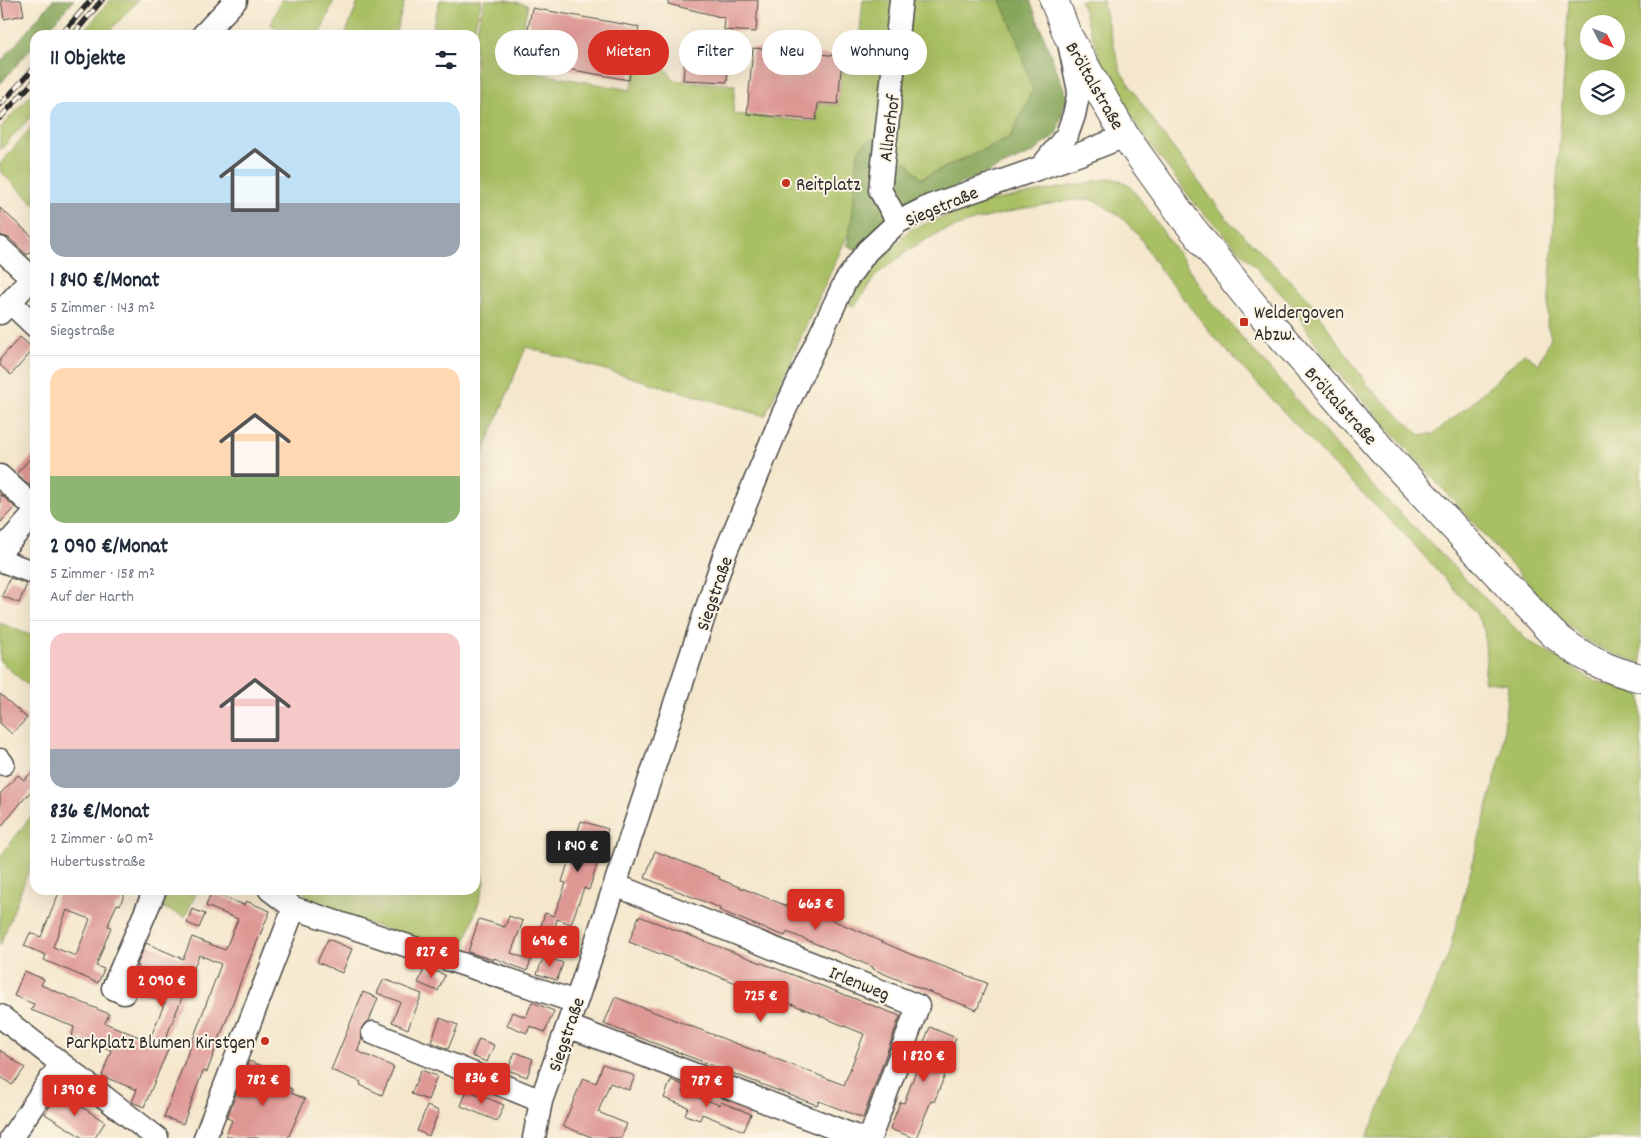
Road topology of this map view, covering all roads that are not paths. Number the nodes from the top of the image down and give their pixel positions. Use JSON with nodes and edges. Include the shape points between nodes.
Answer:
{"nodes":[{"id":1,"x":236,"y":0,"type":"edge"},
{"id":2,"x":252,"y":0,"type":"edge"},
{"id":3,"x":902,"y":0,"type":"edge"},
{"id":4,"x":1054,"y":0,"type":"edge"},
{"id":5,"x":208,"y":30,"type":"edge"},
{"id":6,"x":225,"y":30,"type":"edge"},
{"id":7,"x":1067,"y":34,"type":"junction"},
{"id":8,"x":1125,"y":136,"type":"junction"},
{"id":9,"x":1042,"y":166,"type":"junction"},
{"id":10,"x":898,"y":222,"type":"junction"},
{"id":11,"x":0,"y":248,"type":"edge"},
{"id":12,"x":30,"y":273,"type":"edge"},
{"id":13,"x":30,"y":280,"type":"edge"},
{"id":14,"x":5,"y":307,"type":"edge"},
{"id":15,"x":30,"y":323,"type":"edge"},
{"id":16,"x":0,"y":476,"type":"edge"},
{"id":17,"x":30,"y":503,"type":"edge"},
{"id":18,"x":30,"y":519,"type":"edge"},
{"id":19,"x":0,"y":552,"type":"edge"},
{"id":20,"x":0,"y":560,"type":"edge"},
{"id":21,"x":30,"y":571,"type":"edge"},
{"id":22,"x":1641,"y":678,"type":"edge"},
{"id":23,"x":615,"y":885,"type":"junction"},
{"id":24,"x":153,"y":895,"type":"edge"},
{"id":25,"x":277,"y":895,"type":"edge"},
{"id":26,"x":294,"y":908,"type":"junction"},
{"id":27,"x":124,"y":993,"type":"dead end"},
{"id":28,"x":576,"y":1002,"type":"junction"},
{"id":29,"x":0,"y":1016,"type":"edge"},
{"id":30,"x":568,"y":1026,"type":"junction"},
{"id":31,"x":373,"y":1033,"type":"dead end"},
{"id":32,"x":61,"y":1064,"type":"junction"},
{"id":33,"x":541,"y":1101,"type":"junction"},
{"id":34,"x":11,"y":1138,"type":"edge"},
{"id":35,"x":157,"y":1138,"type":"edge"},
{"id":36,"x":205,"y":1138,"type":"edge"},
{"id":37,"x":534,"y":1138,"type":"edge"},
{"id":38,"x":860,"y":1138,"type":"edge"},
{"id":39,"x":870,"y":1138,"type":"edge"}],
"edges":[{"from":1,"to":5,"type":"street"},
{"from":2,"to":6,"type":"street"},
{"from":3,"to":10,"type":"street","name":"Allnerhof","via":[[880,190]]},
{"from":4,"to":7,"type":"main road","name":"Bröltalstraße"},
{"from":7,"to":8,"type":"main road","name":"Bröltalstraße"},
{"from":7,"to":9,"type":"street","via":[[1079,91],[1067,135]]},
{"from":8,"to":9,"type":"street","name":"Siegstraße"},
{"from":8,"to":22,"type":"main road","name":"Bröltalstraße","via":[[1184,218],[1256,308],[1383,451],[1539,618],[1566,644],[1593,661]]},
{"from":9,"to":10,"type":"street","name":"Siegstraße","via":[[930,206]]},
{"from":10,"to":23,"type":"street","name":"Siegstraße","via":[[866,251],[845,282],[782,416],[724,556]]},
{"from":11,"to":12,"type":"street"},
{"from":13,"to":14,"type":"street"},
{"from":14,"to":15,"type":"street"},
{"from":16,"to":17,"type":"street"},
{"from":18,"to":19,"type":"street"},
{"from":20,"to":21,"type":"street"},
{"from":23,"to":28,"type":"street","name":"Siegstraße"},
{"from":23,"to":39,"type":"street","name":"Irlenweg","via":[[918,1006]]},
{"from":24,"to":27,"type":"street","via":[[113,988]]},
{"from":25,"to":26,"type":"street"},
{"from":26,"to":28,"type":"street"},
{"from":26,"to":36,"type":"street"},
{"from":28,"to":30,"type":"street","name":"Siegstraße"},
{"from":29,"to":32,"type":"street"},
{"from":30,"to":33,"type":"street","name":"Siegstraße"},
{"from":30,"to":38,"type":"street"},
{"from":31,"to":33,"type":"street"},
{"from":32,"to":34,"type":"street"},
{"from":32,"to":35,"type":"street"},
{"from":33,"to":37,"type":"street","name":"Siegstraße"}]}
